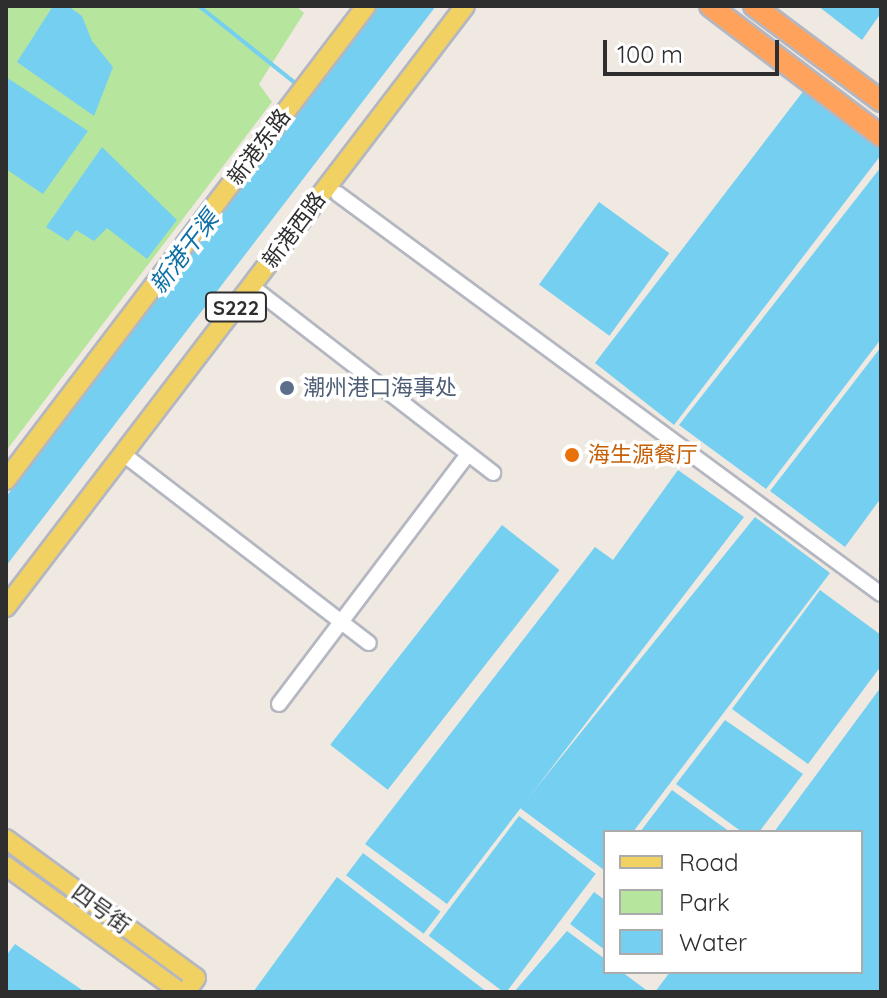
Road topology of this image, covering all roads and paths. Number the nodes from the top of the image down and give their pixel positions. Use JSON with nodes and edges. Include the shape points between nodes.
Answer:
{"nodes":[{"id":1,"x":366,"y":6,"type":"edge"},
{"id":2,"x":465,"y":6,"type":"edge"},
{"id":3,"x":710,"y":6,"type":"edge"},
{"id":4,"x":754,"y":6,"type":"edge"},
{"id":5,"x":881,"y":101,"type":"edge"},
{"id":6,"x":881,"y":136,"type":"edge"},
{"id":7,"x":338,"y":194,"type":"dead end"},
{"id":8,"x":259,"y":292,"type":"dead end"},
{"id":9,"x":468,"y":454,"type":"junction"},
{"id":10,"x":131,"y":460,"type":"dead end"},
{"id":11,"x":493,"y":473,"type":"dead end"},
{"id":12,"x":6,"y":480,"type":"edge"},
{"id":13,"x":881,"y":594,"type":"edge"},
{"id":14,"x":6,"y":607,"type":"edge"},
{"id":15,"x":341,"y":621,"type":"junction"},
{"id":16,"x":369,"y":643,"type":"dead end"},
{"id":17,"x":279,"y":704,"type":"dead end"},
{"id":18,"x":6,"y":839,"type":"edge"},
{"id":19,"x":6,"y":866,"type":"edge"},
{"id":20,"x":188,"y":987,"type":"edge"}],
"edges":[{"from":1,"to":12,"type":"main road","name":"新港东路"},
{"from":2,"to":14,"type":"main road","name":"新港西路","number":"S222"},
{"from":3,"to":6,"type":"highway"},
{"from":4,"to":5,"type":"highway"},
{"from":7,"to":13,"type":"street"},
{"from":8,"to":9,"type":"street"},
{"from":9,"to":11,"type":"street"},
{"from":9,"to":15,"type":"street"},
{"from":10,"to":15,"type":"street"},
{"from":15,"to":16,"type":"street"},
{"from":15,"to":17,"type":"street"},
{"from":18,"to":20,"type":"main road","name":"四号街"},
{"from":19,"to":20,"type":"main road","name":"四号街"}]}
